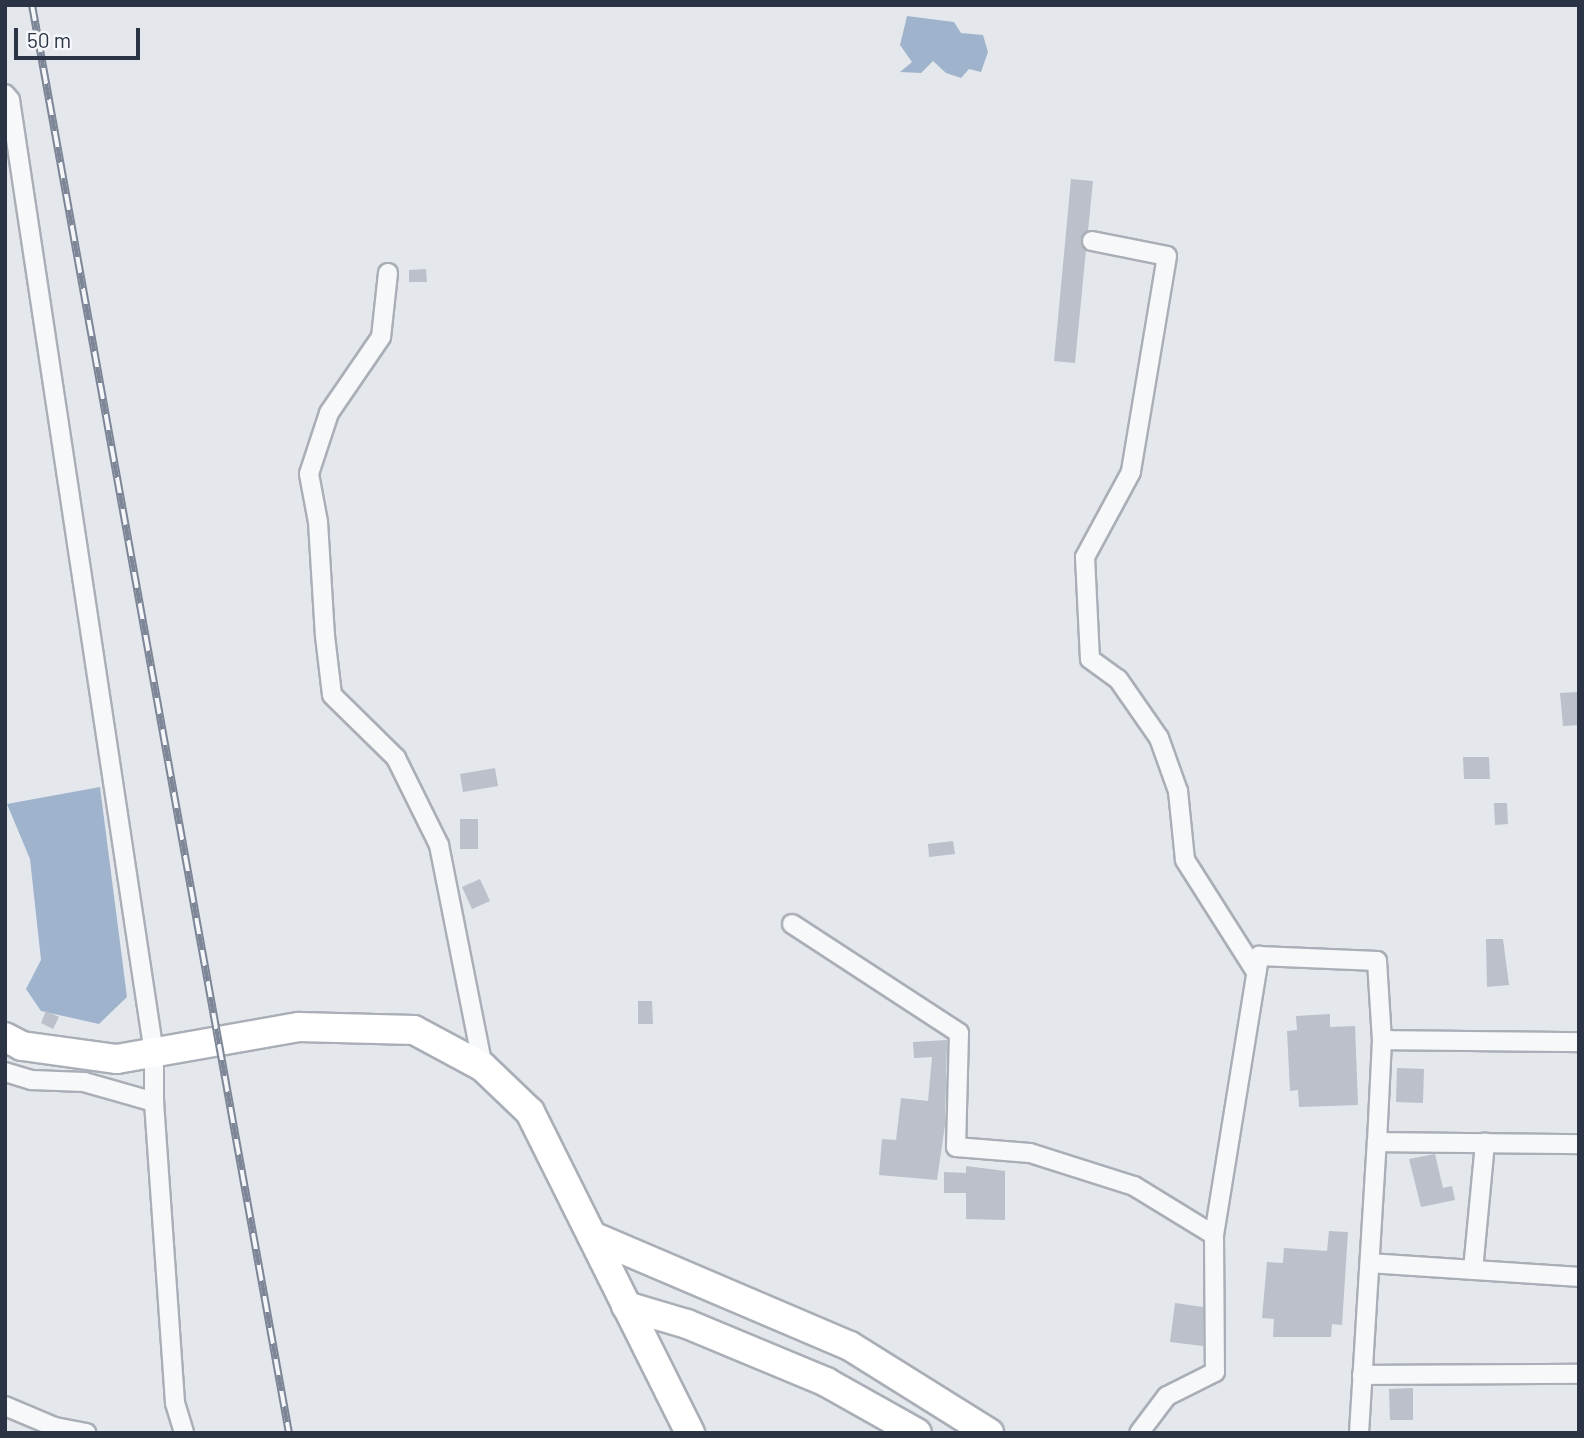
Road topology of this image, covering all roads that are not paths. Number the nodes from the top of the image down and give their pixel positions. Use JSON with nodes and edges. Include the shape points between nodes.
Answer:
{"nodes":[{"id":1,"x":5,"y":94,"type":"edge"},
{"id":2,"x":1092,"y":241,"type":"dead end"},
{"id":3,"x":388,"y":273,"type":"dead end"},
{"id":4,"x":792,"y":924,"type":"dead end"},
{"id":5,"x":1256,"y":972,"type":"junction"},
{"id":6,"x":1382,"y":1040,"type":"junction"},
{"id":7,"x":1579,"y":1042,"type":"edge"},
{"id":8,"x":11,"y":1050,"type":"edge"},
{"id":9,"x":154,"y":1053,"type":"junction"},
{"id":10,"x":484,"y":1067,"type":"junction"},
{"id":11,"x":5,"y":1072,"type":"edge"},
{"id":12,"x":154,"y":1102,"type":"junction"},
{"id":13,"x":1377,"y":1142,"type":"junction"},
{"id":14,"x":1485,"y":1143,"type":"junction"},
{"id":15,"x":1579,"y":1144,"type":"edge"},
{"id":16,"x":1214,"y":1235,"type":"junction"},
{"id":17,"x":592,"y":1236,"type":"junction"},
{"id":18,"x":1370,"y":1263,"type":"junction"},
{"id":19,"x":1473,"y":1270,"type":"junction"},
{"id":20,"x":1579,"y":1277,"type":"edge"},
{"id":21,"x":626,"y":1306,"type":"junction"},
{"id":22,"x":1579,"y":1374,"type":"edge"},
{"id":23,"x":1362,"y":1375,"type":"junction"},
{"id":24,"x":5,"y":1406,"type":"edge"},
{"id":25,"x":86,"y":1433,"type":"edge"},
{"id":26,"x":184,"y":1433,"type":"edge"},
{"id":27,"x":690,"y":1433,"type":"edge"},
{"id":28,"x":917,"y":1433,"type":"edge"},
{"id":29,"x":989,"y":1433,"type":"edge"},
{"id":30,"x":1139,"y":1433,"type":"edge"},
{"id":31,"x":1359,"y":1433,"type":"edge"}],
"edges":[{"from":1,"to":9,"type":"street","via":[[10,100]]},
{"from":2,"to":5,"type":"street","via":[[1167,256],[1132,472],[1085,558],[1090,659],[1118,680],[1159,738],[1178,791],[1185,860]]},
{"from":3,"to":10,"type":"street","via":[[381,337],[329,413],[309,474],[318,522],[327,660],[332,695],[396,758],[439,845]]},
{"from":4,"to":16,"type":"street","via":[[959,1033],[957,1147],[1030,1153],[1134,1186]]},
{"from":5,"to":6,"type":"street","via":[[1259,956],[1377,961]]},
{"from":5,"to":16,"type":"street"},
{"from":6,"to":7,"type":"street"},
{"from":6,"to":13,"type":"street"},
{"from":8,"to":9,"type":"main road","via":[[117,1059]]},
{"from":9,"to":10,"type":"main road","via":[[299,1027],[414,1030]]},
{"from":9,"to":12,"type":"street"},
{"from":10,"to":17,"type":"main road","via":[[530,1112]]},
{"from":11,"to":12,"type":"street","via":[[32,1080],[85,1082]]},
{"from":12,"to":26,"type":"street","via":[[175,1403]]},
{"from":13,"to":14,"type":"street"},
{"from":13,"to":18,"type":"street"},
{"from":14,"to":15,"type":"street"},
{"from":14,"to":19,"type":"street"},
{"from":16,"to":30,"type":"street","via":[[1215,1371],[1167,1396]]},
{"from":17,"to":21,"type":"main road"},
{"from":17,"to":29,"type":"main road","via":[[850,1346]]},
{"from":18,"to":19,"type":"street"},
{"from":18,"to":23,"type":"street"},
{"from":19,"to":20,"type":"street"},
{"from":21,"to":27,"type":"main road"},
{"from":21,"to":28,"type":"main road","via":[[687,1324],[826,1382]]},
{"from":22,"to":23,"type":"street"},
{"from":23,"to":31,"type":"street"},
{"from":24,"to":25,"type":"street","via":[[55,1427]]}]}
